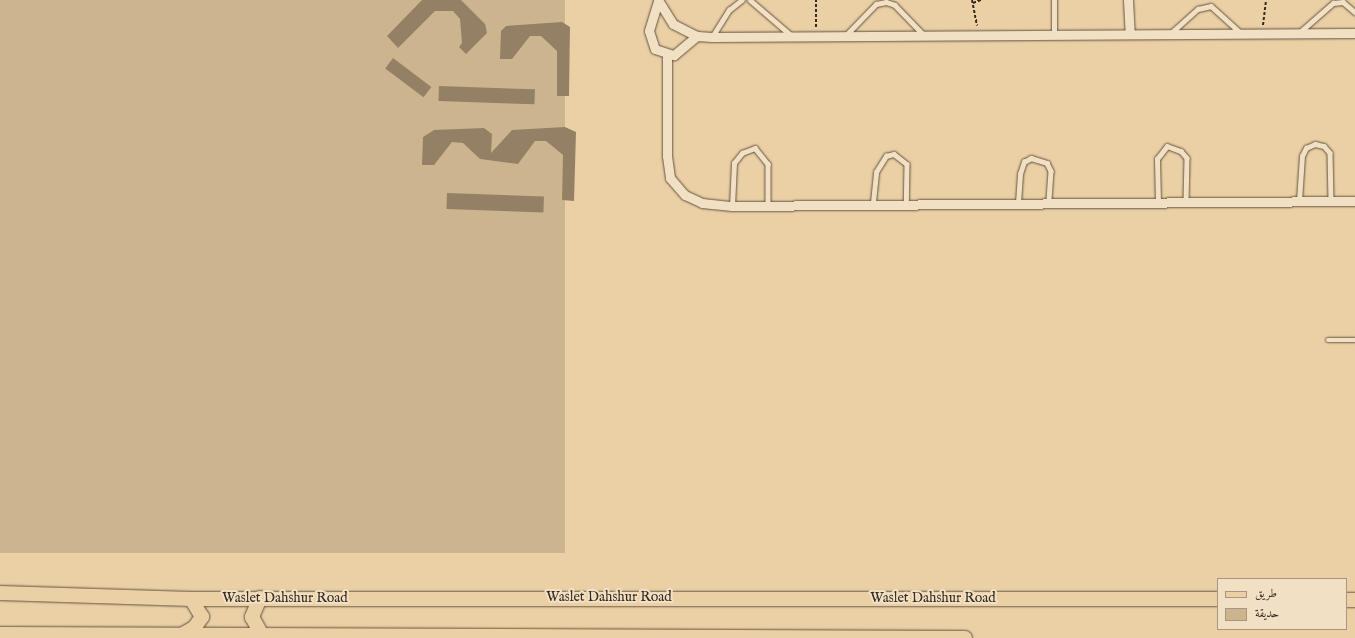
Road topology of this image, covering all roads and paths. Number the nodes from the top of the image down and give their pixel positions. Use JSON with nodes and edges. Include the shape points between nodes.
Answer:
{"nodes":[{"id":1,"x":658,"y":0,"type":"edge"},
{"id":2,"x":742,"y":0,"type":"edge"},
{"id":3,"x":750,"y":0,"type":"edge"},
{"id":4,"x":816,"y":0,"type":"edge"},
{"id":5,"x":972,"y":0,"type":"edge"},
{"id":6,"x":981,"y":0,"type":"edge"},
{"id":7,"x":1054,"y":0,"type":"edge"},
{"id":8,"x":1128,"y":0,"type":"edge"},
{"id":9,"x":1266,"y":0,"type":"edge"},
{"id":10,"x":973,"y":3,"type":"junction"},
{"id":11,"x":1355,"y":12,"type":"edge"},
{"id":12,"x":1171,"y":33,"type":"junction"},
{"id":13,"x":1242,"y":33,"type":"junction"},
{"id":14,"x":1262,"y":33,"type":"junction"},
{"id":15,"x":1299,"y":33,"type":"junction"},
{"id":16,"x":1054,"y":34,"type":"junction"},
{"id":17,"x":1130,"y":34,"type":"junction"},
{"id":18,"x":1355,"y":34,"type":"edge"},
{"id":19,"x":924,"y":35,"type":"junction"},
{"id":20,"x":979,"y":35,"type":"junction"},
{"id":21,"x":697,"y":36,"type":"junction"},
{"id":22,"x":816,"y":36,"type":"junction"},
{"id":23,"x":845,"y":36,"type":"junction"},
{"id":24,"x":712,"y":37,"type":"junction"},
{"id":25,"x":793,"y":37,"type":"junction"},
{"id":26,"x":667,"y":55,"type":"junction"},
{"id":27,"x":1355,"y":200,"type":"edge"},
{"id":28,"x":1158,"y":201,"type":"junction"},
{"id":29,"x":1186,"y":201,"type":"junction"},
{"id":30,"x":1331,"y":201,"type":"junction"},
{"id":31,"x":873,"y":202,"type":"junction"},
{"id":32,"x":1299,"y":202,"type":"junction"},
{"id":33,"x":906,"y":203,"type":"junction"},
{"id":34,"x":1018,"y":203,"type":"junction"},
{"id":35,"x":1049,"y":203,"type":"junction"},
{"id":36,"x":768,"y":204,"type":"junction"},
{"id":37,"x":732,"y":206,"type":"junction"},
{"id":38,"x":1328,"y":340,"type":"dead end"},
{"id":39,"x":1355,"y":340,"type":"edge"},
{"id":40,"x":0,"y":593,"type":"edge"},
{"id":41,"x":260,"y":598,"type":"junction"},
{"id":42,"x":191,"y":599,"type":"junction"},
{"id":43,"x":1217,"y":599,"type":"edge"},
{"id":44,"x":0,"y":634,"type":"edge"},
{"id":45,"x":184,"y":634,"type":"junction"},
{"id":46,"x":262,"y":635,"type":"junction"},
{"id":47,"x":513,"y":638,"type":"edge"},
{"id":48,"x":965,"y":638,"type":"edge"}],
"edges":[{"from":1,"to":21,"type":"street","via":[[673,24]]},
{"from":1,"to":26,"type":"street","via":[[649,38],[655,50]]},
{"from":2,"to":24,"type":"lane","via":[[729,10]]},
{"from":3,"to":25,"type":"lane"},
{"from":4,"to":22,"type":"path"},
{"from":5,"to":10,"type":"path"},
{"from":6,"to":10,"type":"path"},
{"from":7,"to":16,"type":"lane"},
{"from":8,"to":17,"type":"street"},
{"from":9,"to":14,"type":"path"},
{"from":10,"to":20,"type":"path"},
{"from":11,"to":15,"type":"lane","via":[[1343,2],[1333,3]]},
{"from":12,"to":13,"type":"street"},
{"from":12,"to":13,"type":"lane","via":[[1198,10],[1211,6]]},
{"from":12,"to":17,"type":"street"},
{"from":13,"to":14,"type":"street"},
{"from":14,"to":15,"type":"street"},
{"from":15,"to":18,"type":"street"},
{"from":16,"to":17,"type":"street"},
{"from":16,"to":20,"type":"street"},
{"from":19,"to":20,"type":"street"},
{"from":19,"to":23,"type":"street"},
{"from":19,"to":23,"type":"lane","via":[[895,4],[886,2],[876,4]]},
{"from":21,"to":24,"type":"street"},
{"from":21,"to":26,"type":"street","via":[[680,53]]},
{"from":22,"to":23,"type":"street"},
{"from":22,"to":25,"type":"street"},
{"from":24,"to":25,"type":"street"},
{"from":26,"to":37,"type":"street","via":[[667,156],[670,178],[684,195],[702,203]]},
{"from":27,"to":30,"type":"street"},
{"from":28,"to":29,"type":"street"},
{"from":28,"to":29,"type":"lane","via":[[1157,159],[1167,146],[1181,151],[1187,158]]},
{"from":28,"to":35,"type":"street"},
{"from":29,"to":32,"type":"street"},
{"from":30,"to":32,"type":"street"},
{"from":30,"to":32,"type":"lane","via":[[1330,153],[1324,146],[1315,144],[1306,148],[1302,156]]},
{"from":31,"to":33,"type":"street"},
{"from":31,"to":33,"type":"lane","via":[[876,172],[886,156],[894,154],[907,164]]},
{"from":31,"to":36,"type":"street"},
{"from":33,"to":34,"type":"street"},
{"from":34,"to":35,"type":"street"},
{"from":34,"to":35,"type":"lane","via":[[1020,174],[1024,162],[1031,158],[1047,163],[1050,171]]},
{"from":36,"to":37,"type":"street"},
{"from":36,"to":37,"type":"lane","via":[[768,164],[755,148],[742,153],[734,163]]},
{"from":38,"to":39,"type":"lane"},
{"from":40,"to":42,"type":"main road","name":"Waslet Dahshur Road"},
{"from":41,"to":42,"type":"main road","name":"Waslet Dahshur Road"},
{"from":41,"to":43,"type":"main road","name":"Waslet Dahshur Road"},
{"from":41,"to":46,"type":"main road","via":[[252,617]]},
{"from":42,"to":45,"type":"main road","via":[[202,618],[194,628]]},
{"from":44,"to":45,"type":"main road"},
{"from":45,"to":46,"type":"main road"},
{"from":46,"to":47,"type":"main road"},
{"from":47,"to":48,"type":"main road"}]}
